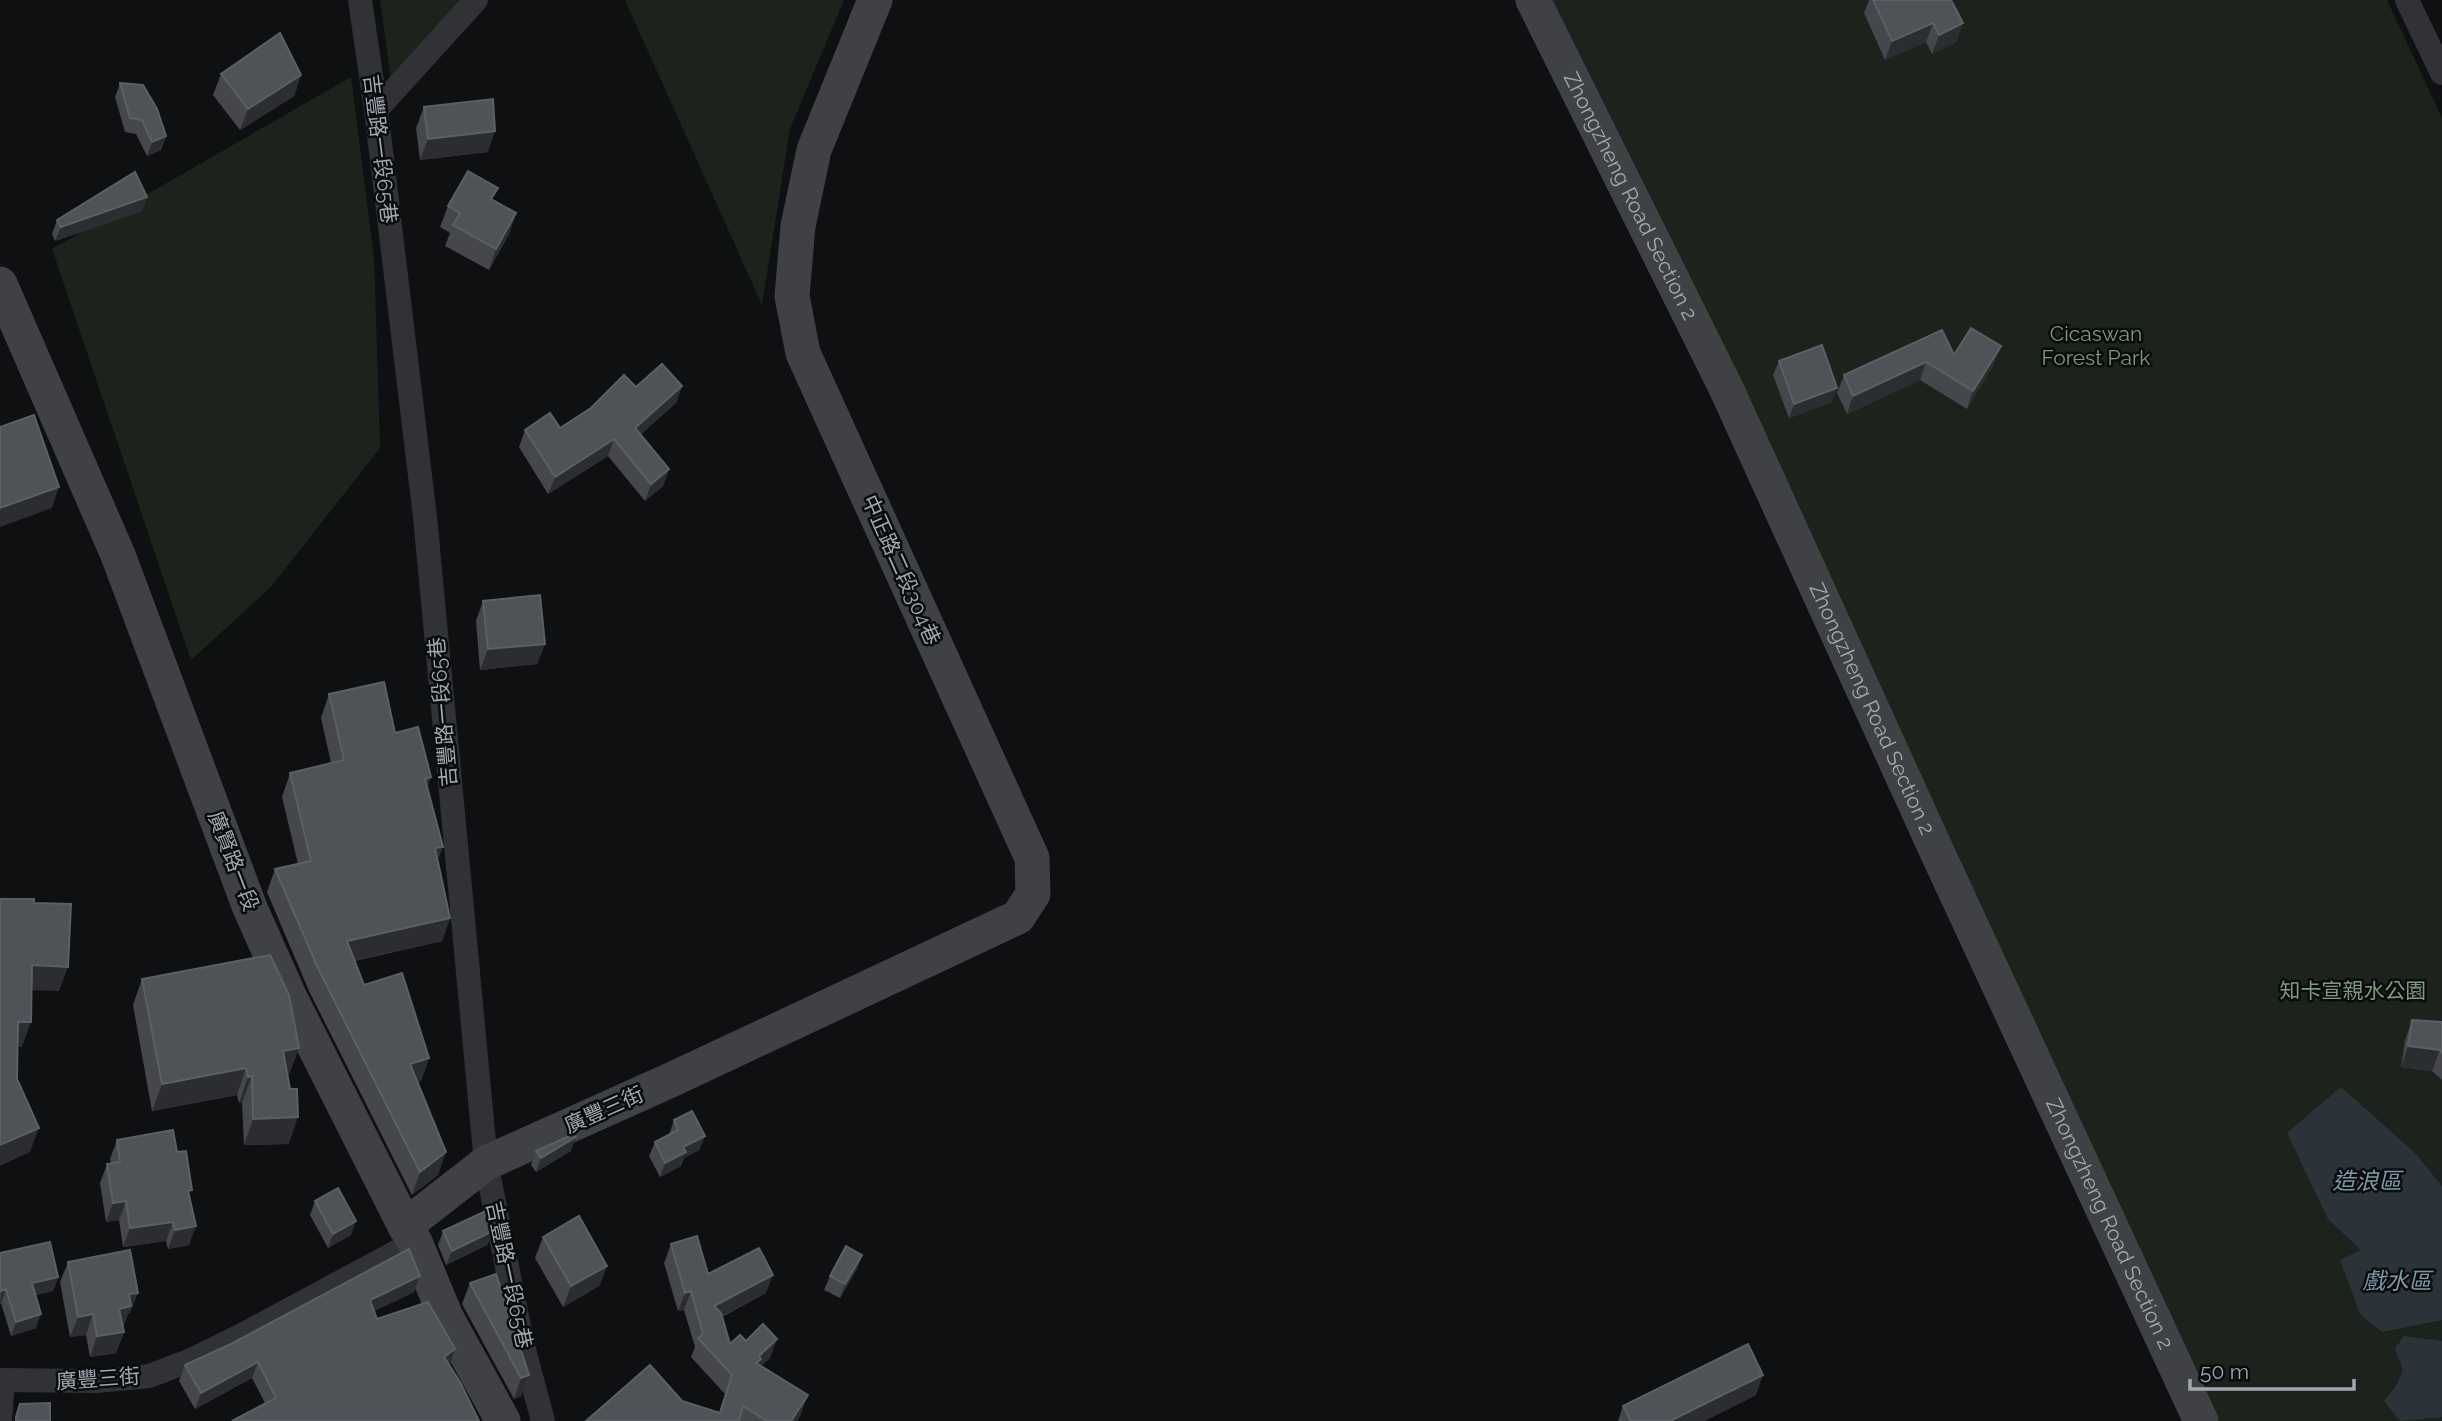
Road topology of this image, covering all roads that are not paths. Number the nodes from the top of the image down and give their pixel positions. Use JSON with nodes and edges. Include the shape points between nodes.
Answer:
{"nodes":[{"id":1,"x":360,"y":0,"type":"edge"},
{"id":2,"x":476,"y":0,"type":"edge"},
{"id":3,"x":875,"y":0,"type":"edge"},
{"id":4,"x":1534,"y":0,"type":"edge"},
{"id":5,"x":2407,"y":0,"type":"edge"},
{"id":6,"x":2432,"y":30,"type":"edge"},
{"id":7,"x":2442,"y":73,"type":"edge"},
{"id":8,"x":376,"y":110,"type":"junction"},
{"id":9,"x":0,"y":284,"type":"edge"},
{"id":10,"x":814,"y":1013,"type":"joint"},
{"id":11,"x":486,"y":1163,"type":"junction"},
{"id":12,"x":410,"y":1234,"type":"junction"},
{"id":13,"x":1,"y":1380,"type":"edge"},
{"id":14,"x":0,"y":1421,"type":"edge"},
{"id":15,"x":503,"y":1421,"type":"edge"},
{"id":16,"x":542,"y":1421,"type":"edge"},
{"id":17,"x":2201,"y":1421,"type":"edge"}],
"edges":[{"from":1,"to":8,"type":"street","name":"吉豐路一段65巷"},
{"from":2,"to":8,"type":"street"},
{"from":3,"to":10,"type":"street","name":"中正路二段304巷","via":[[814,150],[798,226],[792,296],[803,353],[1032,858],[1033,894],[1018,917]]},
{"from":4,"to":17,"type":"street","name":"Zhongzheng Road Section 2","via":[[1726,388]]},
{"from":5,"to":6,"type":"street"},
{"from":6,"to":7,"type":"street"},
{"from":8,"to":11,"type":"street","name":"吉豐路一段65巷","via":[[425,517]]},
{"from":9,"to":12,"type":"street","name":"廣賢路一段","via":[[118,555],[250,908],[291,1000]]},
{"from":10,"to":11,"type":"street","name":"廣豐三街"},
{"from":11,"to":12,"type":"street","name":"廣豐三街"},
{"from":11,"to":16,"type":"street","name":"吉豐路一段65巷"},
{"from":12,"to":13,"type":"street","name":"廣豐三街","via":[[242,1335],[149,1376],[97,1381]]},
{"from":12,"to":15,"type":"street","name":"廣賢路一段","via":[[446,1317]]},
{"from":13,"to":14,"type":"street"}]}
